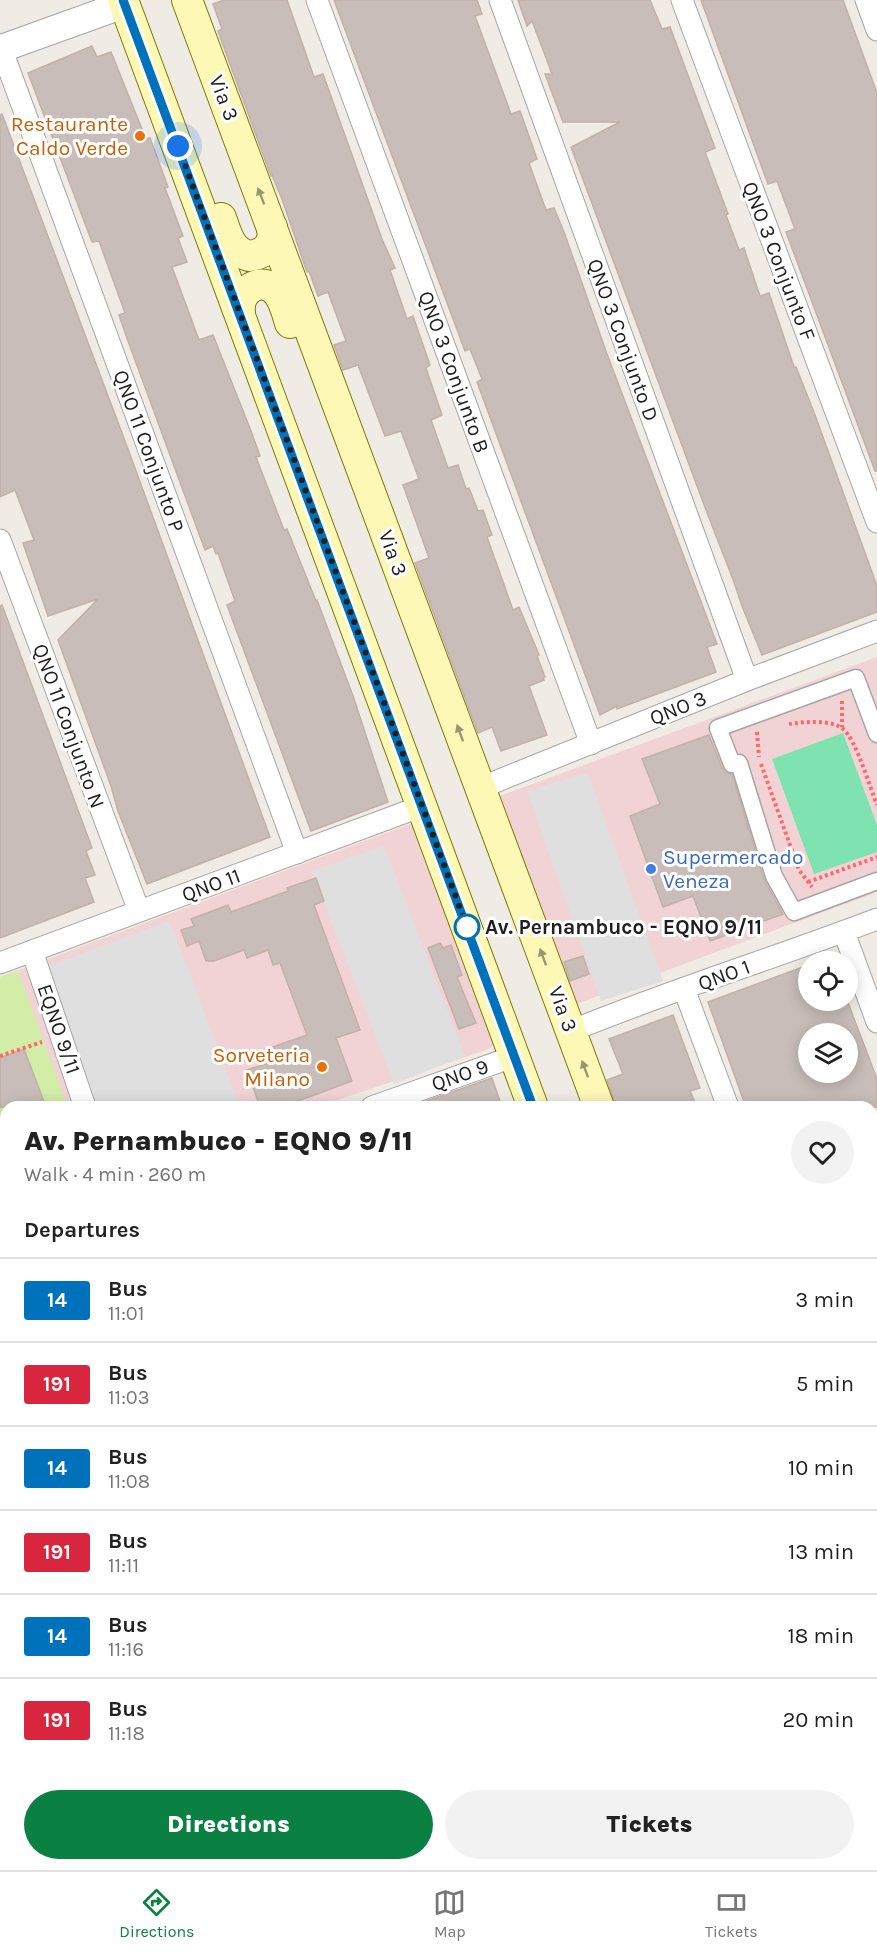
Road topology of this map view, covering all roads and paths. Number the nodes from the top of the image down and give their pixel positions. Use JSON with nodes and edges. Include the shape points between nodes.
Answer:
{"nodes":[{"id":1,"x":187,"y":0,"type":"edge"},
{"id":2,"x":317,"y":0,"type":"edge"},
{"id":3,"x":500,"y":0,"type":"edge"},
{"id":4,"x":682,"y":0,"type":"edge"},
{"id":5,"x":866,"y":0,"type":"edge"},
{"id":6,"x":124,"y":2,"type":"edge"},
{"id":7,"x":877,"y":30,"type":"edge"},
{"id":8,"x":0,"y":47,"type":"edge"},
{"id":9,"x":146,"y":62,"type":"junction"},
{"id":10,"x":272,"y":227,"type":"junction"},
{"id":11,"x":240,"y":313,"type":"junction"},
{"id":12,"x":376,"y":507,"type":"junction"},
{"id":13,"x":877,"y":522,"type":"edge"},
{"id":14,"x":0,"y":540,"type":"edge"},
{"id":15,"x":877,"y":631,"type":"edge"},
{"id":16,"x":747,"y":680,"type":"junction"},
{"id":17,"x":745,"y":718,"type":"junction"},
{"id":18,"x":785,"y":724,"type":"dead end"},
{"id":19,"x":877,"y":734,"type":"edge"},
{"id":20,"x":591,"y":744,"type":"junction"},
{"id":21,"x":480,"y":788,"type":"junction"},
{"id":22,"x":877,"y":805,"type":"edge"},
{"id":23,"x":422,"y":806,"type":"junction"},
{"id":24,"x":297,"y":854,"type":"junction"},
{"id":25,"x":877,"y":857,"type":"edge"},
{"id":26,"x":877,"y":881,"type":"edge"},
{"id":27,"x":808,"y":882,"type":"junction"},
{"id":28,"x":822,"y":901,"type":"junction"},
{"id":29,"x":139,"y":911,"type":"junction"},
{"id":30,"x":877,"y":919,"type":"edge"},
{"id":31,"x":844,"y":932,"type":"junction"},
{"id":32,"x":32,"y":951,"type":"junction"},
{"id":33,"x":0,"y":963,"type":"edge"},
{"id":34,"x":684,"y":989,"type":"junction"},
{"id":35,"x":877,"y":1022,"type":"edge"},
{"id":36,"x":571,"y":1031,"type":"junction"},
{"id":37,"x":61,"y":1036,"type":"junction"},
{"id":38,"x":0,"y":1056,"type":"edge"},
{"id":39,"x":515,"y":1056,"type":"junction"},
{"id":40,"x":83,"y":1101,"type":"edge"},
{"id":41,"x":400,"y":1101,"type":"edge"},
{"id":42,"x":531,"y":1101,"type":"edge"},
{"id":43,"x":597,"y":1101,"type":"edge"},
{"id":44,"x":726,"y":1101,"type":"edge"}],
"edges":[{"from":10,"to":1,"type":"main road","name":"Via 3","one_way":true},
{"from":2,"to":20,"type":"street","name":"QNO 3 Conjunto B"},
{"from":3,"to":16,"type":"street","name":"QNO 3 Conjunto D"},
{"from":4,"to":13,"type":"street","name":"QNO 3 Conjunto F"},
{"from":5,"to":7,"type":"street"},
{"from":6,"to":8,"type":"street"},
{"from":6,"to":9,"type":"main road"},
{"from":8,"to":24,"type":"street","name":"QNO 11 Conjunto P"},
{"from":9,"to":10,"type":"main road","via":[[183,115],[235,249],[249,256],[263,252],[272,241]]},
{"from":9,"to":11,"type":"main road"},
{"from":10,"to":12,"type":"main road","name":"Via 3"},
{"from":11,"to":12,"type":"main road","via":[[241,298],[251,287],[266,286],[278,293],[330,429]]},
{"from":11,"to":23,"type":"main road"},
{"from":21,"to":12,"type":"main road","name":"Via 3","one_way":true},
{"from":14,"to":29,"type":"street","name":"QNO 11 Conjunto N"},
{"from":15,"to":16,"type":"street","name":"QNO 3"},
{"from":16,"to":20,"type":"street","name":"QNO 3"},
{"from":17,"to":19,"type":"street","via":[[856,678]]},
{"from":17,"to":27,"type":"path","via":[[756,722],[759,757],[799,870]]},
{"from":17,"to":28,"type":"street","via":[[718,728],[732,764],[739,763],[774,876],[794,912]]},
{"from":18,"to":22,"type":"path","via":[[814,721],[842,727],[851,738]]},
{"from":20,"to":21,"type":"street","name":"QNO 3"},
{"from":36,"to":21,"type":"main road","name":"Via 3","one_way":true},
{"from":23,"to":24,"type":"street","name":"QNO 11"},
{"from":23,"to":39,"type":"main road"},
{"from":24,"to":29,"type":"street","name":"QNO 11"},
{"from":25,"to":27,"type":"path"},
{"from":26,"to":28,"type":"street"},
{"from":27,"to":28,"type":"path"},
{"from":29,"to":32,"type":"street","name":"QNO 11"},
{"from":30,"to":31,"type":"street","name":"QNO 1"},
{"from":31,"to":34,"type":"street","name":"QNO 1"},
{"from":31,"to":35,"type":"street"},
{"from":32,"to":33,"type":"street","name":"QNO 11"},
{"from":32,"to":37,"type":"street","name":"EQNO 9/11"},
{"from":34,"to":36,"type":"street","name":"QNO 1"},
{"from":34,"to":44,"type":"street"},
{"from":43,"to":36,"type":"main road","name":"Via 3","one_way":true},
{"from":37,"to":38,"type":"path"},
{"from":37,"to":40,"type":"street","name":"EQNO 9/11"},
{"from":39,"to":41,"type":"street","name":"QNO 9"},
{"from":39,"to":42,"type":"main road"}]}
